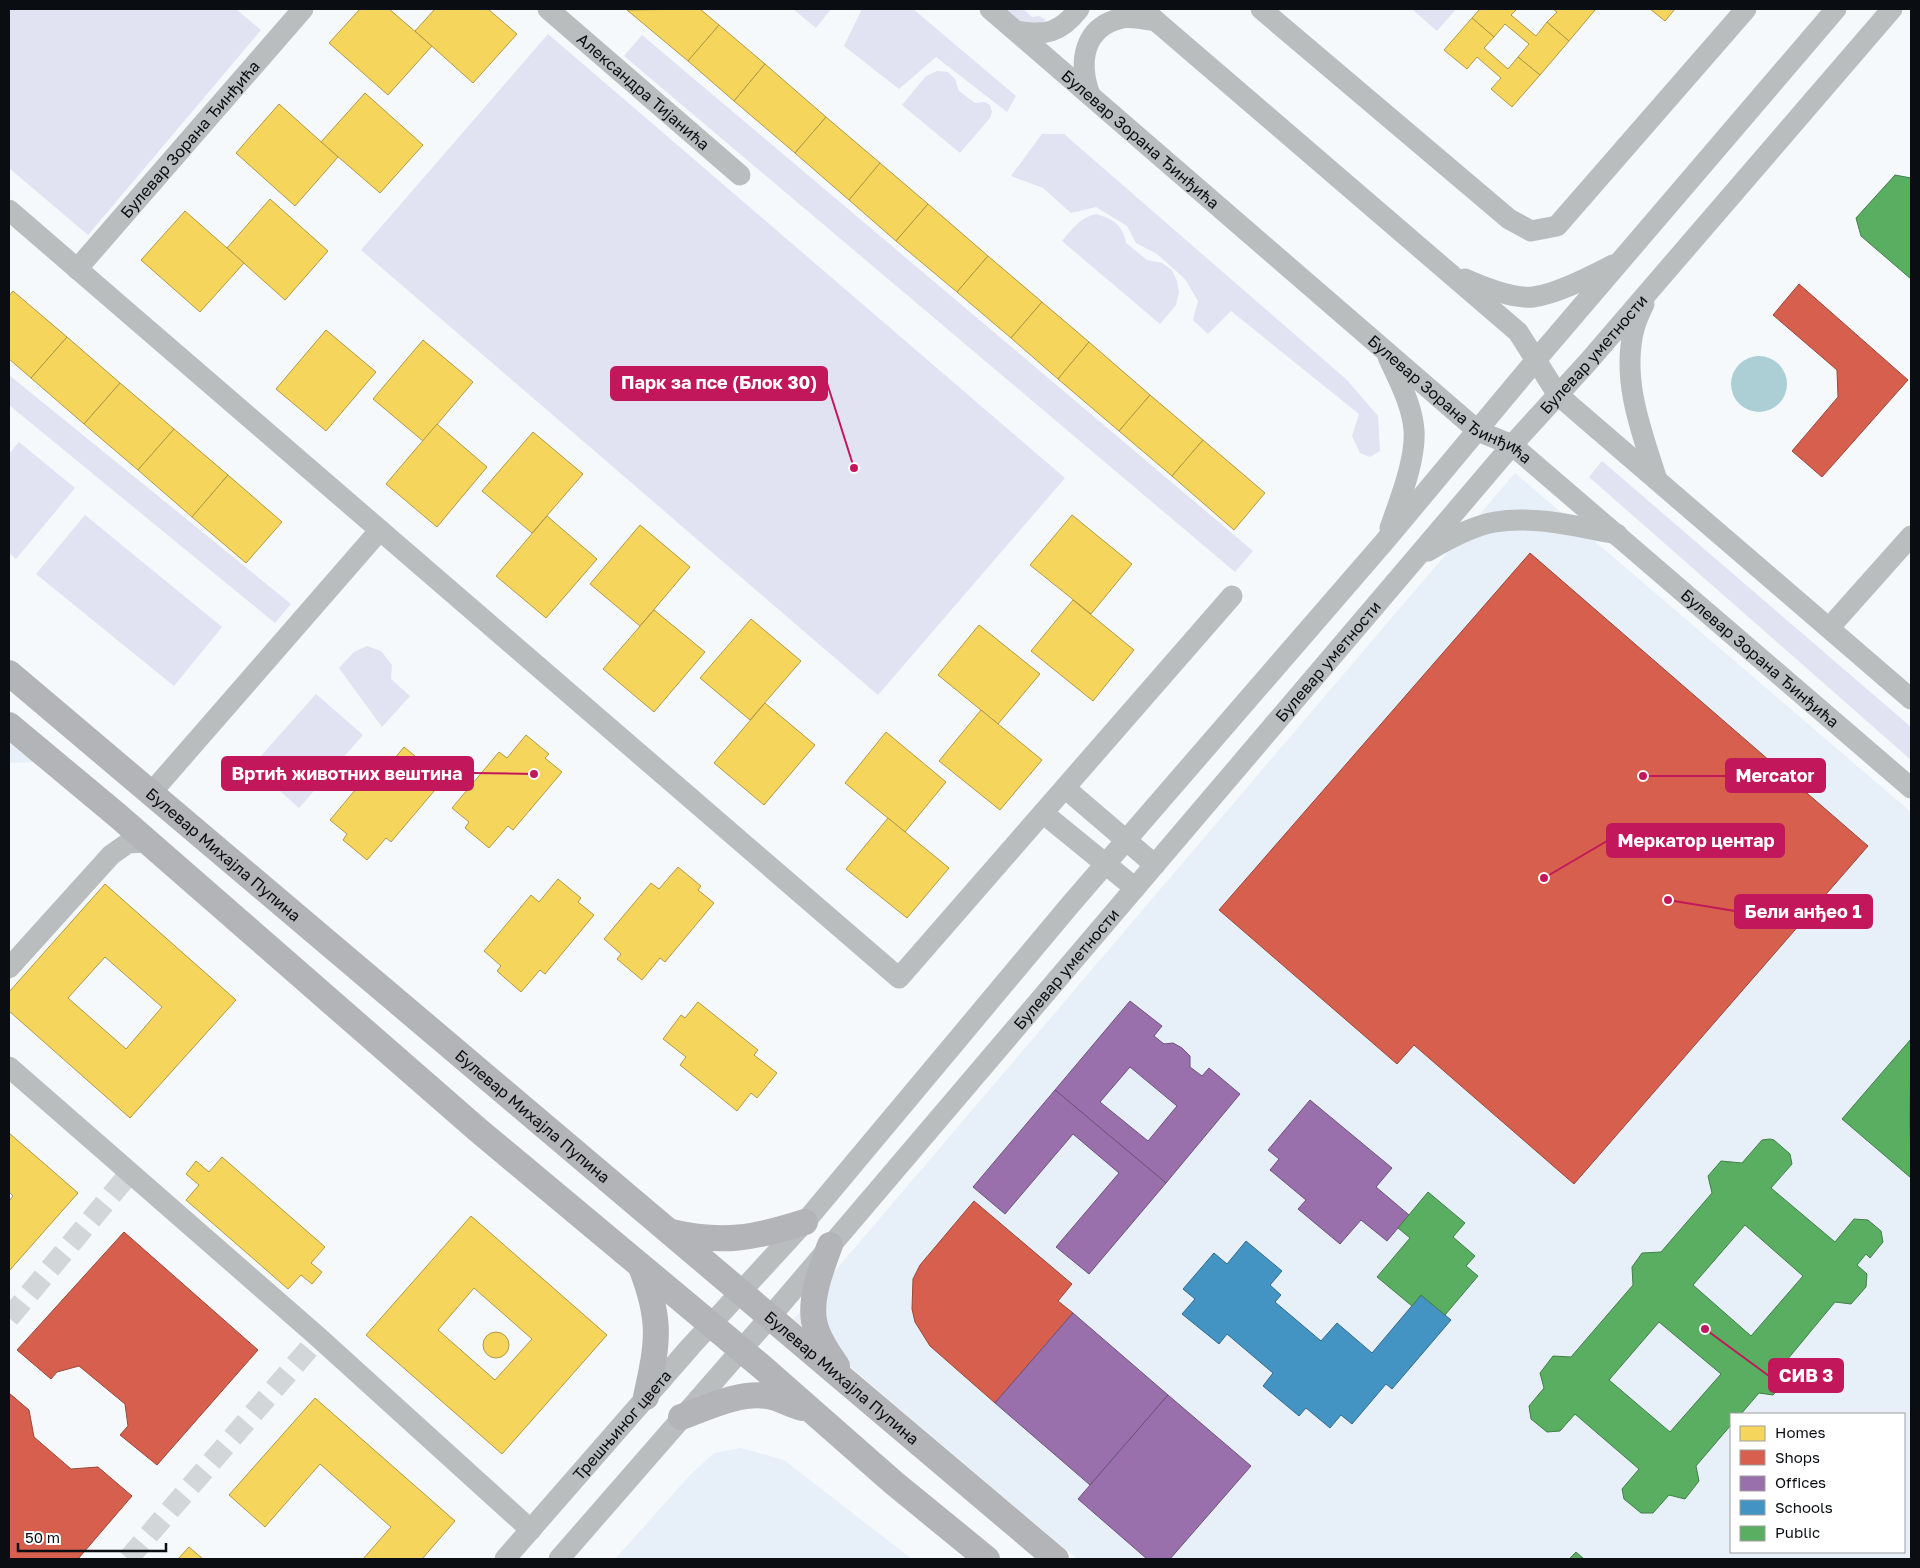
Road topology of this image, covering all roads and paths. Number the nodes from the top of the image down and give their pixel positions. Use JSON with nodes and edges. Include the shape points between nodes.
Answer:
{"nodes":[{"id":1,"x":303,"y":9,"type":"edge"},
{"id":2,"x":548,"y":9,"type":"edge"},
{"id":3,"x":990,"y":9,"type":"edge"},
{"id":4,"x":1079,"y":9,"type":"edge"},
{"id":5,"x":1261,"y":9,"type":"edge"},
{"id":6,"x":1746,"y":9,"type":"edge"},
{"id":7,"x":1836,"y":9,"type":"edge"},
{"id":8,"x":1892,"y":9,"type":"edge"},
{"id":9,"x":1149,"y":15,"type":"edge"},
{"id":10,"x":1016,"y":31,"type":"junction"},
{"id":11,"x":1090,"y":94,"type":"junction"},
{"id":12,"x":740,"y":175,"type":"dead end"},
{"id":13,"x":9,"y":210,"type":"edge"},
{"id":14,"x":1620,"y":262,"type":"junction"},
{"id":15,"x":77,"y":269,"type":"junction"},
{"id":16,"x":1444,"y":269,"type":"junction"},
{"id":17,"x":1650,"y":289,"type":"junction"},
{"id":18,"x":1385,"y":350,"type":"junction"},
{"id":19,"x":1535,"y":362,"type":"junction"},
{"id":20,"x":1558,"y":395,"type":"junction"},
{"id":21,"x":1478,"y":431,"type":"junction"},
{"id":22,"x":1512,"y":445,"type":"junction"},
{"id":23,"x":1657,"y":480,"type":"junction"},
{"id":24,"x":380,"y":530,"type":"junction"},
{"id":25,"x":1617,"y":534,"type":"junction"},
{"id":26,"x":1911,"y":536,"type":"edge"},
{"id":27,"x":1385,"y":541,"type":"junction"},
{"id":28,"x":1417,"y":557,"type":"junction"},
{"id":29,"x":1232,"y":596,"type":"dead end"},
{"id":30,"x":1829,"y":628,"type":"junction"},
{"id":31,"x":9,"y":673,"type":"edge"},
{"id":32,"x":1911,"y":699,"type":"edge"},
{"id":33,"x":9,"y":725,"type":"edge"},
{"id":34,"x":1065,"y":788,"type":"junction"},
{"id":35,"x":1911,"y":788,"type":"edge"},
{"id":36,"x":151,"y":793,"type":"junction"},
{"id":37,"x":1043,"y":813,"type":"junction"},
{"id":38,"x":117,"y":815,"type":"junction"},
{"id":39,"x":1126,"y":840,"type":"junction"},
{"id":40,"x":146,"y":842,"type":"junction"},
{"id":41,"x":111,"y":855,"type":"junction"},
{"id":42,"x":1106,"y":864,"type":"junction"},
{"id":43,"x":1155,"y":865,"type":"junction"},
{"id":44,"x":1135,"y":888,"type":"junction"},
{"id":45,"x":9,"y":968,"type":"edge"},
{"id":46,"x":9,"y":1067,"type":"edge"},
{"id":47,"x":804,"y":1222,"type":"junction"},
{"id":48,"x":669,"y":1231,"type":"junction"},
{"id":49,"x":830,"y":1245,"type":"junction"},
{"id":50,"x":641,"y":1266,"type":"junction"},
{"id":51,"x":741,"y":1293,"type":"junction"},
{"id":52,"x":770,"y":1317,"type":"junction"},
{"id":53,"x":710,"y":1325,"type":"junction"},
{"id":54,"x":740,"y":1350,"type":"junction"},
{"id":55,"x":846,"y":1381,"type":"junction"},
{"id":56,"x":646,"y":1397,"type":"junction"},
{"id":57,"x":817,"y":1415,"type":"junction"},
{"id":58,"x":681,"y":1417,"type":"junction"},
{"id":59,"x":531,"y":1530,"type":"junction"},
{"id":60,"x":505,"y":1559,"type":"edge"},
{"id":61,"x":559,"y":1559,"type":"edge"},
{"id":62,"x":987,"y":1559,"type":"edge"},
{"id":63,"x":1056,"y":1559,"type":"edge"}],
"edges":[{"from":1,"to":15,"type":"street","name":"Булевар Зорана Ђинђића"},
{"from":2,"to":12,"type":"street","name":"Александра Тијанића"},
{"from":3,"to":10,"type":"street","name":"Булевар Зорана Ђинђића"},
{"from":4,"to":10,"type":"street","via":[[1070,21],[1052,31],[1036,34]]},
{"from":5,"to":6,"type":"street","via":[[1509,219],[1531,231],[1557,226]]},
{"from":7,"to":14,"type":"street"},
{"from":8,"to":17,"type":"street","name":"Булевар уметности"},
{"from":9,"to":11,"type":"street","via":[[1122,18],[1093,34],[1084,58],[1084,78]]},
{"from":9,"to":16,"type":"street"},
{"from":10,"to":11,"type":"street","name":"Булевар Зорана Ђинђића"},
{"from":11,"to":18,"type":"street","name":"Булевар Зорана Ђинђића"},
{"from":13,"to":15,"type":"street"},
{"from":14,"to":16,"type":"street","via":[[1564,287],[1532,297],[1494,290]]},
{"from":14,"to":19,"type":"street"},
{"from":15,"to":24,"type":"street"},
{"from":16,"to":19,"type":"street","via":[[1518,332]]},
{"from":17,"to":20,"type":"street","name":"Булевар уметности"},
{"from":17,"to":23,"type":"street","via":[[1633,330],[1631,383],[1641,432]]},
{"from":18,"to":21,"type":"street","name":"Булевар Зорана Ђинђића"},
{"from":18,"to":27,"type":"street","via":[[1414,428],[1406,479]]},
{"from":19,"to":20,"type":"street"},
{"from":19,"to":21,"type":"street"},
{"from":20,"to":22,"type":"street","name":"Булевар уметности"},
{"from":20,"to":23,"type":"street"},
{"from":21,"to":22,"type":"street","name":"Булевар Зорана Ђинђића"},
{"from":21,"to":27,"type":"street"},
{"from":22,"to":25,"type":"street","name":"Булевар Зорана Ђинђића"},
{"from":22,"to":28,"type":"street","name":"Булевар уметности"},
{"from":23,"to":30,"type":"street"},
{"from":24,"to":36,"type":"street"},
{"from":24,"to":37,"type":"street","via":[[899,978]]},
{"from":25,"to":28,"type":"street","via":[[1559,523],[1494,522],[1446,540]]},
{"from":25,"to":35,"type":"street","name":"Булевар Зорана Ђинђића"},
{"from":26,"to":30,"type":"street"},
{"from":27,"to":39,"type":"street"},
{"from":28,"to":43,"type":"street","name":"Булевар уметности"},
{"from":29,"to":34,"type":"street"},
{"from":30,"to":32,"type":"street"},
{"from":31,"to":36,"type":"main road","name":"Булевар Михајла Пупина"},
{"from":33,"to":38,"type":"main road"},
{"from":34,"to":37,"type":"street"},
{"from":34,"to":39,"type":"street"},
{"from":36,"to":48,"type":"main road","name":"Булевар Михајла Пупина"},
{"from":37,"to":42,"type":"street"},
{"from":38,"to":40,"type":"main road"},
{"from":38,"to":41,"type":"street","via":[[116,841]]},
{"from":39,"to":42,"type":"street"},
{"from":39,"to":43,"type":"street"},
{"from":40,"to":41,"type":"street","via":[[128,843]]},
{"from":40,"to":50,"type":"main road","via":[[478,1130]]},
{"from":41,"to":45,"type":"street"},
{"from":42,"to":44,"type":"street"},
{"from":42,"to":47,"type":"street"},
{"from":43,"to":44,"type":"street","name":"Булевар уметности"},
{"from":44,"to":49,"type":"street","name":"Булевар уметности"},
{"from":46,"to":59,"type":"street","via":[[318,1336]]},
{"from":47,"to":48,"type":"main road","via":[[771,1233],[734,1239],[700,1239]]},
{"from":47,"to":51,"type":"street"},
{"from":48,"to":51,"type":"main road","name":"Булевар Михајла Пупина"},
{"from":49,"to":52,"type":"street","name":"Булевар уметности"},
{"from":49,"to":55,"type":"main road","via":[[815,1300],[814,1320]]},
{"from":50,"to":53,"type":"main road"},
{"from":50,"to":56,"type":"main road","via":[[657,1321],[656,1352]]},
{"from":51,"to":52,"type":"main road","name":"Булевар Михајла Пупина"},
{"from":51,"to":53,"type":"street","name":"Трешњиног цвета"},
{"from":52,"to":54,"type":"street"},
{"from":52,"to":55,"type":"main road","name":"Булевар Михајла Пупина"},
{"from":53,"to":54,"type":"main road"},
{"from":53,"to":56,"type":"street","name":"Трешњиног цвета"},
{"from":54,"to":57,"type":"main road"},
{"from":54,"to":58,"type":"street"},
{"from":55,"to":63,"type":"main road","name":"Булевар Михајла Пупина"},
{"from":56,"to":59,"type":"street","name":"Трешњиног цвета"},
{"from":57,"to":58,"type":"main road","via":[[769,1396],[748,1396],[727,1399]]},
{"from":57,"to":62,"type":"main road"},
{"from":58,"to":61,"type":"street"},
{"from":59,"to":60,"type":"street","name":"Трешњиног цвета"}]}
